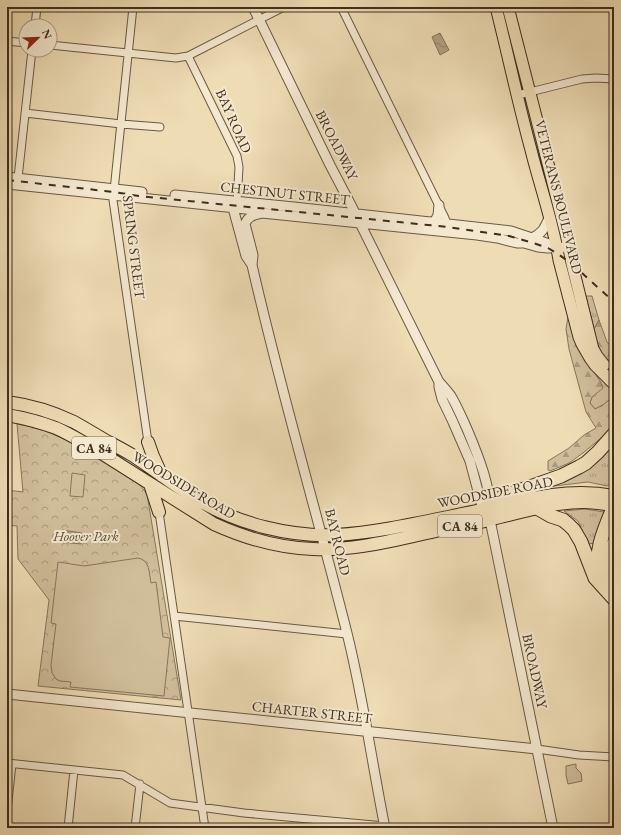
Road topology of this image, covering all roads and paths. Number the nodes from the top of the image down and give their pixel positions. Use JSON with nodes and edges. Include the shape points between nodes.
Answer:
{"nodes":[{"id":1,"x":37,"y":7,"type":"edge"},
{"id":2,"x":133,"y":7,"type":"edge"},
{"id":3,"x":253,"y":7,"type":"edge"},
{"id":4,"x":284,"y":7,"type":"edge"},
{"id":5,"x":341,"y":7,"type":"edge"},
{"id":6,"x":496,"y":7,"type":"edge"},
{"id":7,"x":508,"y":7,"type":"edge"},
{"id":8,"x":36,"y":18,"type":"edge"},
{"id":9,"x":260,"y":19,"type":"junction"},
{"id":10,"x":7,"y":41,"type":"edge"},
{"id":11,"x":18,"y":42,"type":"edge"},
{"id":12,"x":58,"y":46,"type":"edge"},
{"id":13,"x":128,"y":53,"type":"junction"},
{"id":14,"x":188,"y":56,"type":"junction"},
{"id":15,"x":31,"y":58,"type":"edge"},
{"id":16,"x":614,"y":79,"type":"edge"},
{"id":17,"x":530,"y":92,"type":"junction"},
{"id":18,"x":518,"y":95,"type":"junction"},
{"id":19,"x":25,"y":113,"type":"junction"},
{"id":20,"x":121,"y":124,"type":"junction"},
{"id":21,"x":160,"y":128,"type":"dead end"},
{"id":22,"x":7,"y":177,"type":"edge"},
{"id":23,"x":18,"y":178,"type":"junction"},
{"id":24,"x":7,"y":184,"type":"edge"},
{"id":25,"x":114,"y":192,"type":"junction"},
{"id":26,"x":235,"y":205,"type":"junction"},
{"id":27,"x":439,"y":205,"type":"junction"},
{"id":28,"x":262,"y":212,"type":"junction"},
{"id":29,"x":549,"y":218,"type":"junction"},
{"id":30,"x":358,"y":219,"type":"junction"},
{"id":31,"x":431,"y":222,"type":"junction"},
{"id":32,"x":448,"y":228,"type":"junction"},
{"id":33,"x":532,"y":238,"type":"junction"},
{"id":34,"x":517,"y":243,"type":"junction"},
{"id":35,"x":557,"y":247,"type":"junction"},
{"id":36,"x":569,"y":247,"type":"junction"},
{"id":37,"x":559,"y":260,"type":"junction"},
{"id":38,"x":252,"y":265,"type":"junction"},
{"id":39,"x":614,"y":375,"type":"edge"},
{"id":40,"x":614,"y":384,"type":"edge"},
{"id":41,"x":7,"y":402,"type":"edge"},
{"id":42,"x":7,"y":415,"type":"edge"},
{"id":43,"x":614,"y":434,"type":"edge"},
{"id":44,"x":148,"y":442,"type":"junction"},
{"id":45,"x":131,"y":455,"type":"junction"},
{"id":46,"x":163,"y":477,"type":"junction"},
{"id":47,"x":150,"y":484,"type":"junction"},
{"id":48,"x":614,"y":496,"type":"edge"},
{"id":49,"x":174,"y":499,"type":"junction"},
{"id":50,"x":614,"y":505,"type":"edge"},
{"id":51,"x":537,"y":508,"type":"junction"},
{"id":52,"x":489,"y":511,"type":"junction"},
{"id":53,"x":159,"y":512,"type":"junction"},
{"id":54,"x":322,"y":535,"type":"junction"},
{"id":55,"x":614,"y":543,"type":"edge"},
{"id":56,"x":325,"y":549,"type":"junction"},
{"id":57,"x":609,"y":585,"type":"edge"},
{"id":58,"x":614,"y":599,"type":"edge"},
{"id":59,"x":174,"y":616,"type":"junction"},
{"id":60,"x":347,"y":634,"type":"junction"},
{"id":61,"x":7,"y":694,"type":"edge"},
{"id":62,"x":188,"y":713,"type":"junction"},
{"id":63,"x":367,"y":731,"type":"junction"},
{"id":64,"x":537,"y":749,"type":"junction"},
{"id":65,"x":614,"y":757,"type":"edge"},
{"id":66,"x":9,"y":764,"type":"edge"},
{"id":67,"x":74,"y":770,"type":"junction"},
{"id":68,"x":140,"y":784,"type":"junction"},
{"id":69,"x":203,"y":808,"type":"junction"},
{"id":70,"x":7,"y":810,"type":"edge"},
{"id":71,"x":385,"y":827,"type":"edge"},
{"id":72,"x":68,"y":828,"type":"edge"},
{"id":73,"x":135,"y":828,"type":"edge"},
{"id":74,"x":206,"y":828,"type":"edge"},
{"id":75,"x":553,"y":828,"type":"edge"}],
"edges":[{"from":1,"to":8,"type":"street"},
{"from":2,"to":13,"type":"street","name":"SPRING STREET"},
{"from":3,"to":9,"type":"street","name":"BROADWAY"},
{"from":4,"to":9,"type":"street"},
{"from":5,"to":27,"type":"street"},
{"from":6,"to":18,"type":"main road","name":"VETERANS BOULEVARD"},
{"from":7,"to":17,"type":"main road","name":"VETERANS BOULEVARD"},
{"from":9,"to":14,"type":"street"},
{"from":9,"to":30,"type":"street","name":"BROADWAY"},
{"from":10,"to":11,"type":"street"},
{"from":12,"to":13,"type":"street"},
{"from":13,"to":14,"type":"street","via":[[176,58]]},
{"from":13,"to":20,"type":"street","name":"SPRING STREET"},
{"from":14,"to":26,"type":"street","name":"BAY ROAD","via":[[237,156],[239,167]]},
{"from":15,"to":19,"type":"street"},
{"from":16,"to":17,"type":"street","via":[[589,78]]},
{"from":17,"to":18,"type":"street"},
{"from":17,"to":36,"type":"main road","name":"VETERANS BOULEVARD"},
{"from":18,"to":29,"type":"main road","name":"VETERANS BOULEVARD"},
{"from":19,"to":20,"type":"street"},
{"from":19,"to":23,"type":"street"},
{"from":20,"to":21,"type":"street"},
{"from":20,"to":25,"type":"street","name":"SPRING STREET"},
{"from":22,"to":23,"type":"street","name":"CHESTNUT STREET"},
{"from":23,"to":25,"type":"street","name":"CHESTNUT STREET"},
{"from":24,"to":25,"type":"street","name":"CHESTNUT STREET"},
{"from":25,"to":26,"type":"street","name":"CHESTNUT STREET"},
{"from":25,"to":44,"type":"street","name":"SPRING STREET","via":[[113,200]]},
{"from":26,"to":28,"type":"street","name":"CHESTNUT STREET"},
{"from":26,"to":30,"type":"street","name":"CHESTNUT STREET"},
{"from":26,"to":38,"type":"street","name":"BAY ROAD","via":[[246,256]]},
{"from":27,"to":31,"type":"street","via":[[438,215],[434,222]]},
{"from":27,"to":32,"type":"street"},
{"from":28,"to":30,"type":"street","name":"CHESTNUT STREET"},
{"from":28,"to":38,"type":"street","name":"BAY ROAD","via":[[251,216],[245,224],[253,255]]},
{"from":29,"to":33,"type":"street","via":[[540,233]]},
{"from":29,"to":35,"type":"main road","name":"VETERANS BOULEVARD"},
{"from":30,"to":31,"type":"street","name":"CHESTNUT STREET"},
{"from":30,"to":32,"type":"street","name":"CHESTNUT STREET"},
{"from":30,"to":52,"type":"street","name":"BROADWAY","via":[[439,382],[450,396],[474,445],[483,472]]},
{"from":31,"to":32,"type":"street","name":"CHESTNUT STREET"},
{"from":32,"to":33,"type":"street","name":"CHESTNUT STREET","via":[[511,231]]},
{"from":32,"to":34,"type":"street","name":"CHESTNUT STREET"},
{"from":33,"to":35,"type":"street","name":"CHESTNUT STREET"},
{"from":34,"to":35,"type":"street","name":"CHESTNUT STREET"},
{"from":34,"to":37,"type":"street","via":[[522,248],[550,254]]},
{"from":35,"to":36,"type":"street","name":"CHESTNUT STREET"},
{"from":35,"to":37,"type":"main road","name":"VETERANS BOULEVARD"},
{"from":36,"to":39,"type":"main road","name":"VETERANS BOULEVARD","via":[[593,349]]},
{"from":37,"to":40,"type":"main road","name":"VETERANS BOULEVARD","via":[[579,338],[595,365]]},
{"from":38,"to":54,"type":"street","name":"BAY ROAD"},
{"from":41,"to":45,"type":"highway","name":"WOODSIDE ROAD","number":"CA 84","via":[[37,408],[73,422]]},
{"from":42,"to":47,"type":"highway","name":"WOODSIDE ROAD","number":"CA 84","via":[[36,421],[76,438]]},
{"from":43,"to":52,"type":"highway","via":[[586,463],[558,477],[504,496]]},
{"from":44,"to":45,"type":"highway","via":[[143,450]]},
{"from":44,"to":46,"type":"highway"},
{"from":45,"to":46,"type":"highway","name":"WOODSIDE ROAD","number":"CA 84"},
{"from":46,"to":54,"type":"highway","name":"WOODSIDE ROAD","number":"CA 84","via":[[201,501],[242,520],[286,532]]},
{"from":47,"to":49,"type":"highway","name":"WOODSIDE ROAD","number":"CA 84"},
{"from":47,"to":53,"type":"highway"},
{"from":48,"to":52,"type":"highway","name":"WOODSIDE ROAD","number":"CA 84","via":[[563,493]]},
{"from":49,"to":53,"type":"highway","via":[[164,503]]},
{"from":49,"to":56,"type":"highway","name":"WOODSIDE ROAD","number":"CA 84","via":[[232,532],[294,547]]},
{"from":50,"to":51,"type":"highway","name":"WOODSIDE ROAD","via":[[585,502]]},
{"from":50,"to":57,"type":"highway","via":[[604,530],[598,556],[598,572]]},
{"from":51,"to":52,"type":"highway","name":"WOODSIDE ROAD","number":"CA 84"},
{"from":51,"to":57,"type":"highway","via":[[563,520],[574,530],[595,578]]},
{"from":52,"to":54,"type":"highway","name":"WOODSIDE ROAD","number":"CA 84","via":[[382,530]]},
{"from":52,"to":56,"type":"highway","name":"WOODSIDE ROAD","number":"CA 84","via":[[373,544]]},
{"from":52,"to":64,"type":"street","name":"BROADWAY"},
{"from":53,"to":59,"type":"street"},
{"from":54,"to":56,"type":"street","name":"BAY ROAD"},
{"from":55,"to":57,"type":"highway","via":[[609,553]]},
{"from":56,"to":60,"type":"street","name":"BAY ROAD"},
{"from":57,"to":58,"type":"highway"},
{"from":59,"to":60,"type":"street"},
{"from":59,"to":62,"type":"street"},
{"from":60,"to":63,"type":"street","name":"BAY ROAD"},
{"from":61,"to":62,"type":"street","name":"CHARTER STREET"},
{"from":62,"to":63,"type":"street","name":"CHARTER STREET"},
{"from":62,"to":69,"type":"street"},
{"from":63,"to":64,"type":"street","name":"CHARTER STREET"},
{"from":63,"to":71,"type":"street","name":"BAY ROAD"},
{"from":64,"to":65,"type":"street","name":"CHARTER STREET"},
{"from":64,"to":75,"type":"street","name":"BROADWAY"},
{"from":66,"to":67,"type":"street"},
{"from":66,"to":70,"type":"street"},
{"from":67,"to":68,"type":"street","via":[[123,775]]},
{"from":67,"to":72,"type":"street"},
{"from":68,"to":69,"type":"street","via":[[170,803]]},
{"from":68,"to":73,"type":"street"},
{"from":69,"to":71,"type":"street"},
{"from":69,"to":74,"type":"street"}]}
